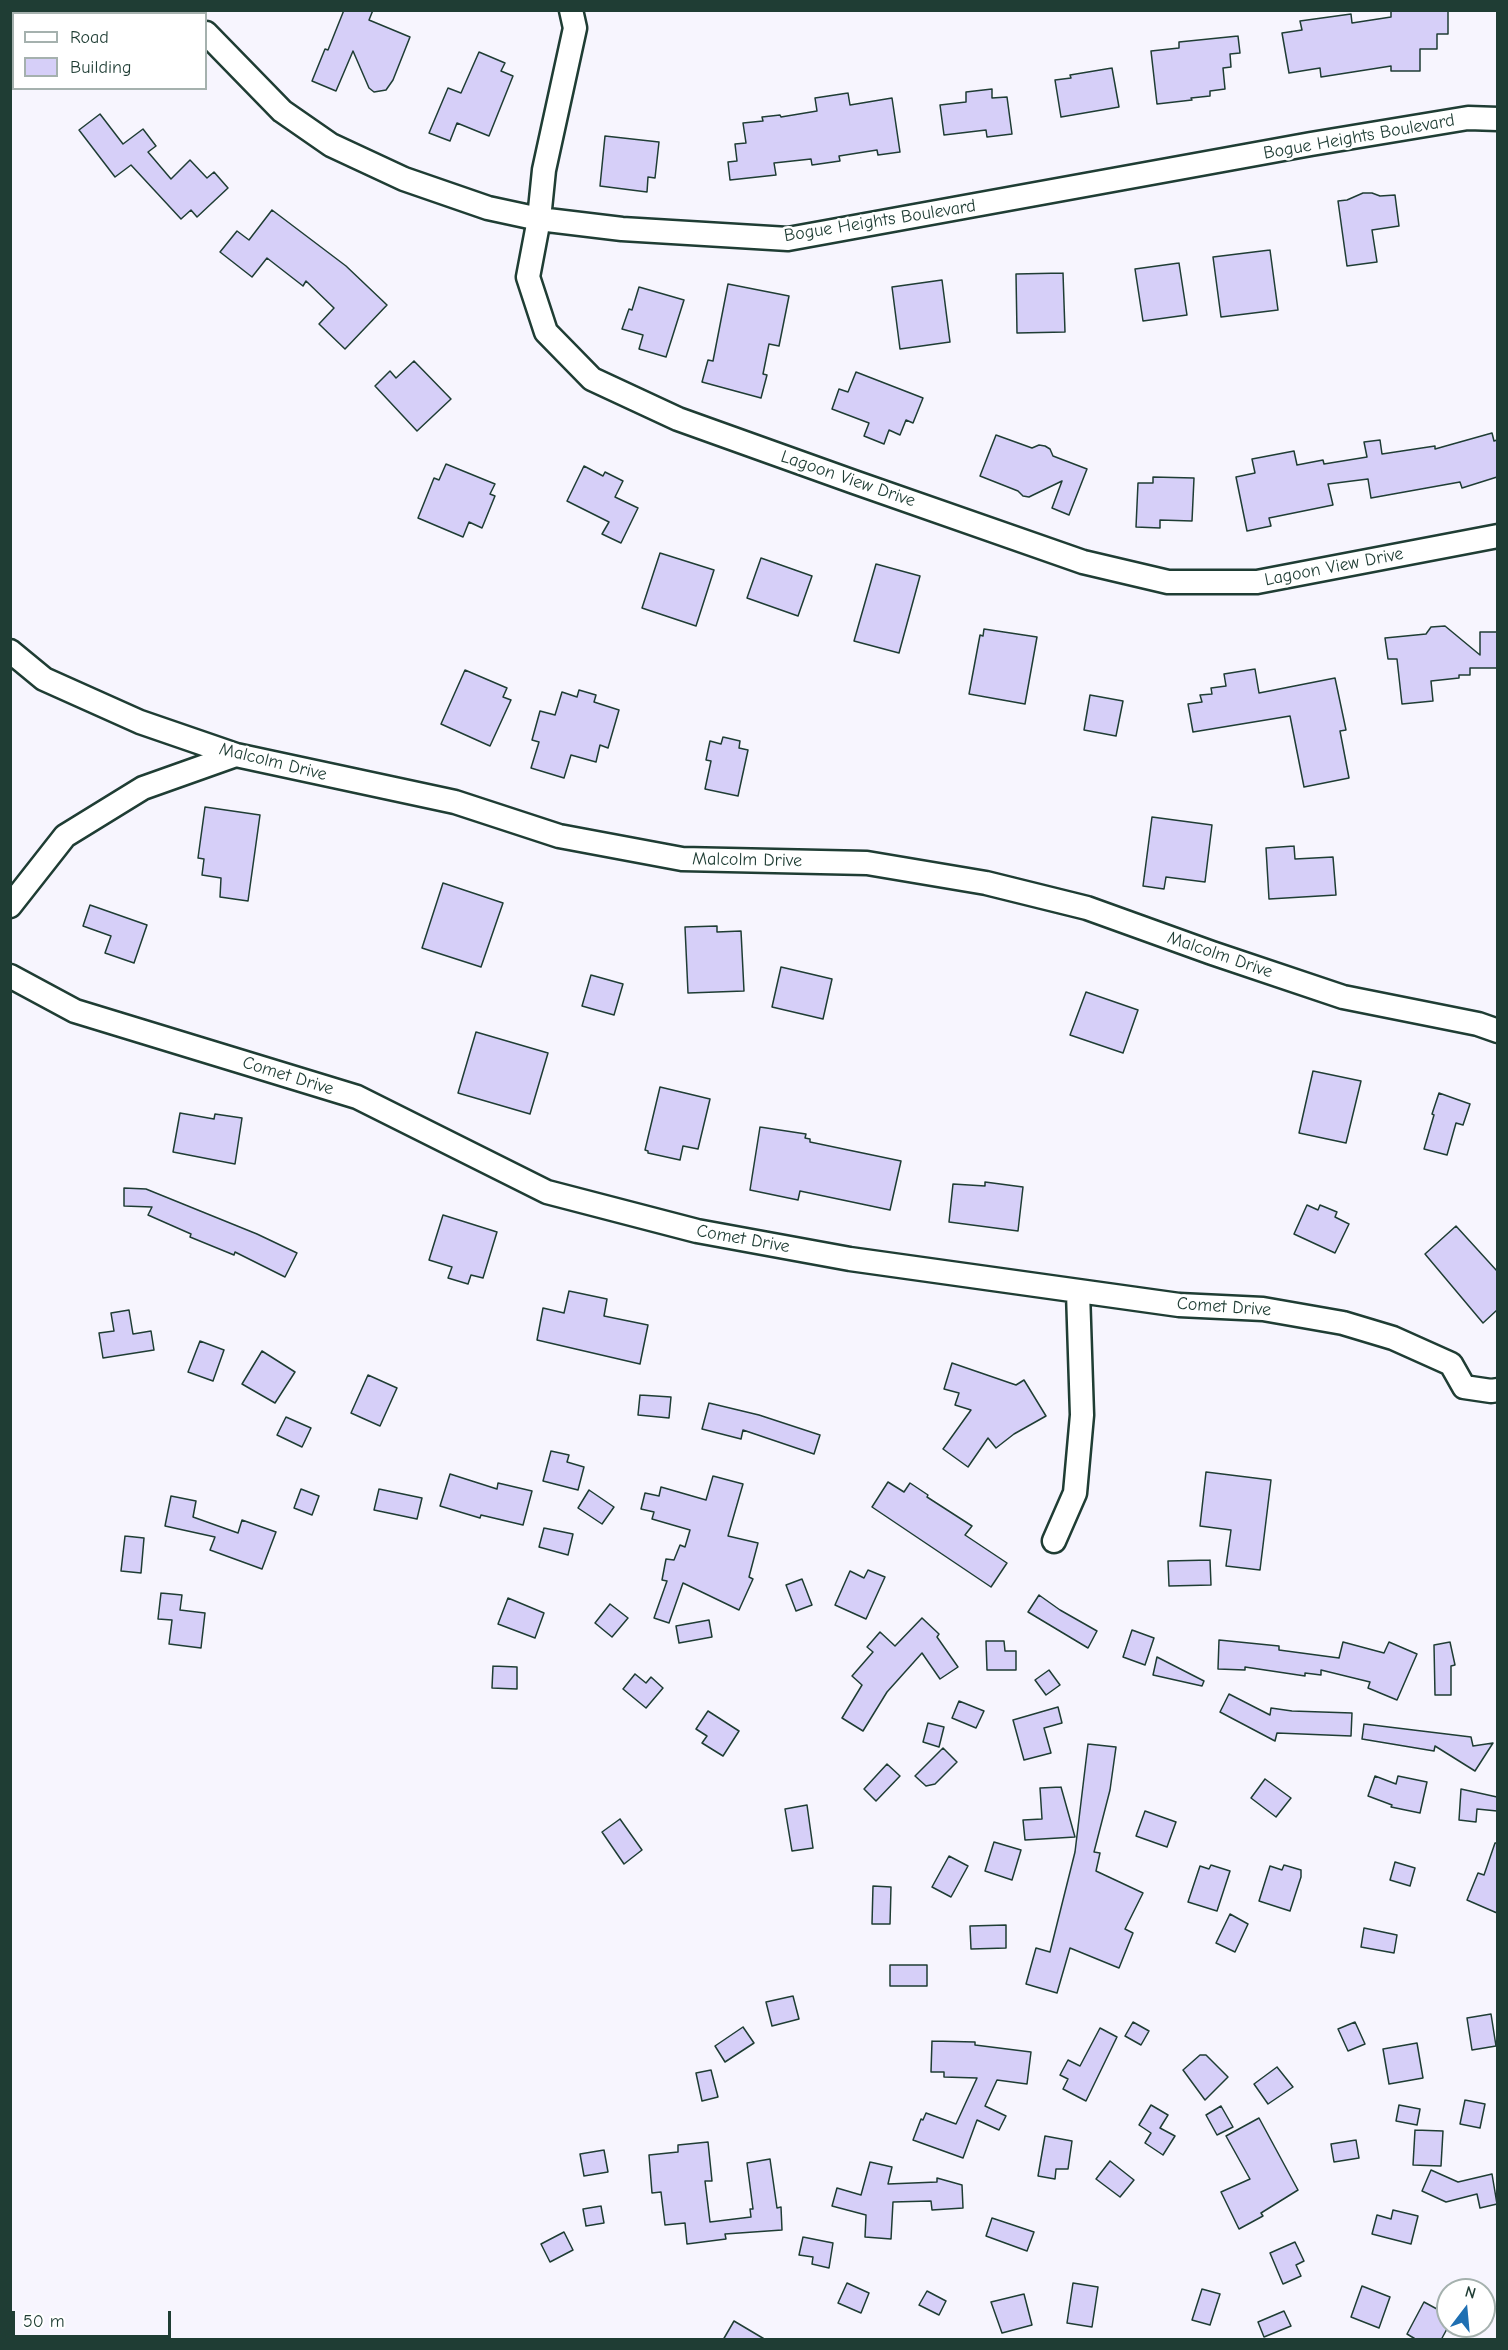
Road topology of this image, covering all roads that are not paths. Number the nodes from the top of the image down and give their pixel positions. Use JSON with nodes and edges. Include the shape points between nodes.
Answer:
{"nodes":[{"id":1,"x":571,"y":10,"type":"edge"},
{"id":2,"x":207,"y":34,"type":"edge"},
{"id":3,"x":1497,"y":119,"type":"edge"},
{"id":4,"x":538,"y":219,"type":"junction"},
{"id":5,"x":1497,"y":536,"type":"edge"},
{"id":6,"x":10,"y":651,"type":"edge"},
{"id":7,"x":236,"y":755,"type":"junction"},
{"id":8,"x":10,"y":906,"type":"edge"},
{"id":9,"x":10,"y":976,"type":"edge"},
{"id":10,"x":1497,"y":1031,"type":"edge"},
{"id":11,"x":1078,"y":1292,"type":"junction"},
{"id":12,"x":1497,"y":1390,"type":"edge"},
{"id":13,"x":1054,"y":1541,"type":"dead end"}],
"edges":[{"from":1,"to":4,"type":"street","name":"Lagoon View Drive","via":[[575,28],[544,170]]},
{"from":2,"to":4,"type":"street","name":"Bogue Heights Boulevard","via":[[282,111],[331,145],[404,179],[488,208]]},
{"from":3,"to":4,"type":"street","name":"Bogue Heights Boulevard","via":[[1468,118],[1322,142],[788,239],[622,230]]},
{"from":4,"to":5,"type":"street","name":"Lagoon View Drive","via":[[528,277],[546,332],[592,379],[678,419],[1083,562],[1168,582],[1257,582]]},
{"from":6,"to":7,"type":"street","name":"Malcolm Drive","via":[[44,679],[140,722]]},
{"from":7,"to":8,"type":"street","via":[[143,788],[65,836]]},
{"from":7,"to":10,"type":"street","name":"Malcolm Drive","via":[[455,802],[559,836],[682,859],[867,863],[986,883],[1087,908],[1343,997]]},
{"from":9,"to":11,"type":"street","name":"Comet Drive","via":[[75,1011],[357,1097],[547,1192],[697,1231],[850,1259]]},
{"from":11,"to":12,"type":"street","name":"Comet Drive","via":[[1179,1305],[1263,1309],[1343,1323],[1393,1338],[1451,1364],[1464,1387]]},
{"from":11,"to":13,"type":"street","via":[[1082,1415],[1076,1493]]}]}
